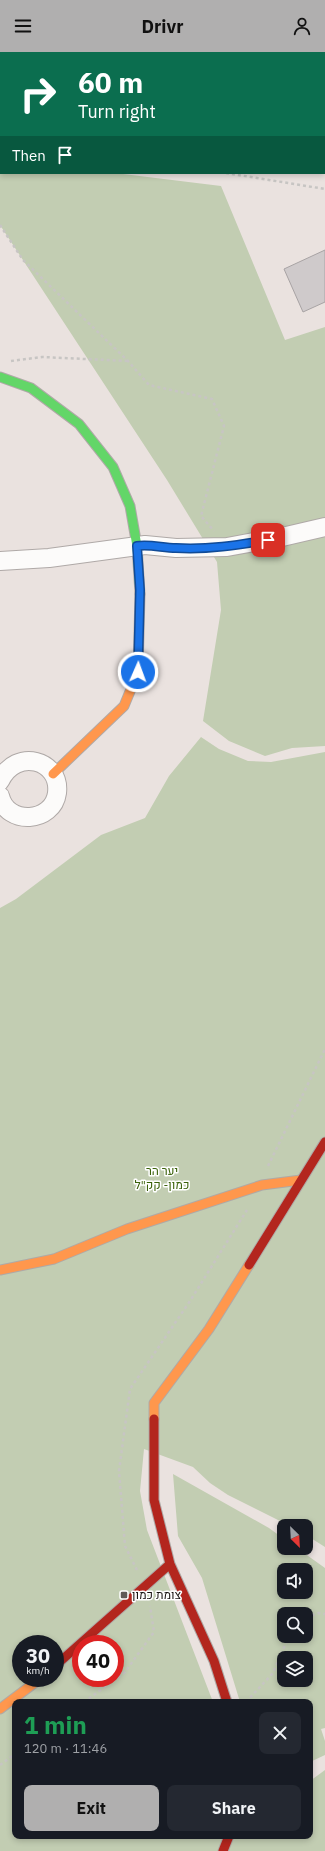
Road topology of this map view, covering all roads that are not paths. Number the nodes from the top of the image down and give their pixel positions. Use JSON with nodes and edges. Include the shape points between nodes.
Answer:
{"nodes":[{"id":1,"x":0,"y":377,"type":"edge"},
{"id":2,"x":325,"y":527,"type":"edge"},
{"id":3,"x":137,"y":546,"type":"junction"},
{"id":4,"x":0,"y":561,"type":"edge"},
{"id":5,"x":5,"y":762,"type":"edge"},
{"id":6,"x":53,"y":774,"type":"junction"},
{"id":7,"x":0,"y":781,"type":"edge"},
{"id":8,"x":2,"y":805,"type":"edge"},
{"id":9,"x":325,"y":1142,"type":"edge"},
{"id":10,"x":301,"y":1180,"type":"junction"},
{"id":11,"x":0,"y":1270,"type":"edge"},
{"id":12,"x":170,"y":1564,"type":"junction"},
{"id":13,"x":64,"y":1658,"type":"edge"},
{"id":14,"x":29,"y":1687,"type":"edge"},
{"id":15,"x":13,"y":1699,"type":"edge"},
{"id":16,"x":226,"y":1699,"type":"edge"},
{"id":17,"x":12,"y":1700,"type":"edge"},
{"id":18,"x":0,"y":1709,"type":"edge"},
{"id":19,"x":228,"y":1839,"type":"edge"},
{"id":20,"x":223,"y":1851,"type":"edge"}],
"edges":[{"from":1,"to":3,"type":"main road","via":[[31,388],[79,424],[113,467],[130,506]]},
{"from":2,"to":3,"type":"street","via":[[282,538],[227,547]]},
{"from":3,"to":4,"type":"street","via":[[50,558]]},
{"from":3,"to":6,"type":"main road","via":[[140,590],[138,672],[124,706]]},
{"from":5,"to":6,"type":"street","via":[[38,762]]},
{"from":5,"to":7,"type":"street"},
{"from":6,"to":8,"type":"street","via":[[57,793],[48,810],[36,817],[22,818]]},
{"from":9,"to":10,"type":"main road"},
{"from":10,"to":11,"type":"main road","via":[[262,1185],[127,1229],[54,1259]]},
{"from":10,"to":12,"type":"main road","via":[[209,1329],[154,1403],[154,1500]]},
{"from":12,"to":13,"type":"main road"},
{"from":12,"to":16,"type":"main road","via":[[214,1661]]},
{"from":14,"to":15,"type":"main road"},
{"from":17,"to":18,"type":"main road"},
{"from":19,"to":20,"type":"main road"}]}
